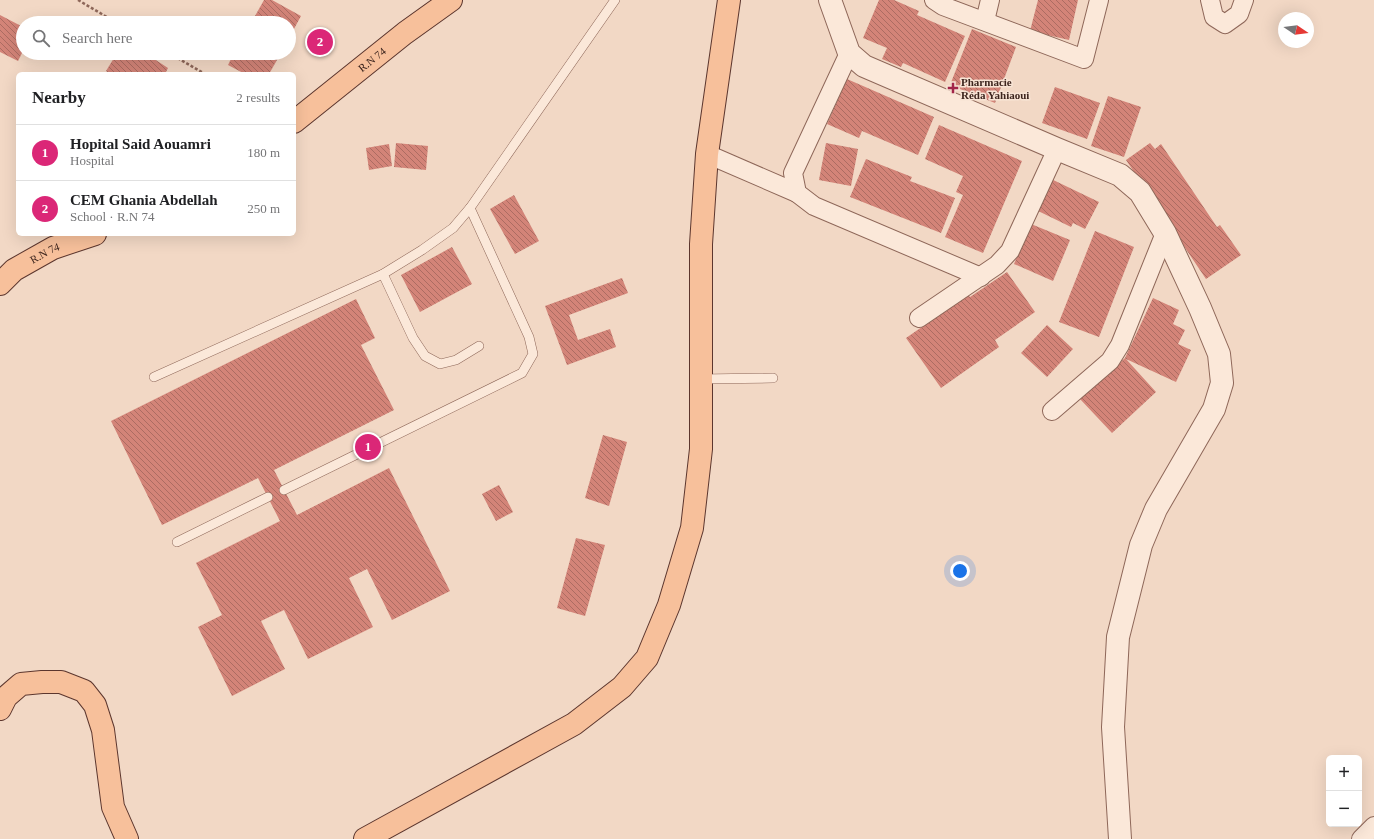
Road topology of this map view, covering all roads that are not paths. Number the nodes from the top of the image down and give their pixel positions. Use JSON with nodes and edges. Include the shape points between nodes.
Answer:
{"nodes":[{"id":1,"x":452,"y":0,"type":"edge"},
{"id":2,"x":615,"y":0,"type":"edge"},
{"id":3,"x":729,"y":0,"type":"edge"},
{"id":4,"x":830,"y":0,"type":"edge"},
{"id":5,"x":934,"y":0,"type":"edge"},
{"id":6,"x":990,"y":0,"type":"edge"},
{"id":7,"x":1099,"y":0,"type":"edge"},
{"id":8,"x":1210,"y":0,"type":"edge"},
{"id":9,"x":1244,"y":0,"type":"edge"},
{"id":10,"x":985,"y":22,"type":"junction"},
{"id":11,"x":850,"y":53,"type":"junction"},
{"id":12,"x":296,"y":120,"type":"edge"},
{"id":13,"x":1057,"y":149,"type":"junction"},
{"id":14,"x":707,"y":154,"type":"junction"},
{"id":15,"x":797,"y":193,"type":"junction"},
{"id":16,"x":470,"y":208,"type":"junction"},
{"id":17,"x":1165,"y":233,"type":"junction"},
{"id":18,"x":89,"y":236,"type":"edge"},
{"id":19,"x":383,"y":274,"type":"junction"},
{"id":20,"x":981,"y":277,"type":"junction"},
{"id":21,"x":0,"y":284,"type":"edge"},
{"id":22,"x":919,"y":318,"type":"dead end"},
{"id":23,"x":479,"y":346,"type":"dead end"},
{"id":24,"x":154,"y":377,"type":"dead end"},
{"id":25,"x":773,"y":378,"type":"dead end"},
{"id":26,"x":701,"y":379,"type":"junction"},
{"id":27,"x":1052,"y":411,"type":"dead end"},
{"id":28,"x":284,"y":490,"type":"dead end"},
{"id":29,"x":268,"y":497,"type":"dead end"},
{"id":30,"x":177,"y":542,"type":"dead end"},
{"id":31,"x":0,"y":709,"type":"edge"},
{"id":32,"x":1374,"y":826,"type":"edge"},
{"id":33,"x":127,"y":839,"type":"edge"},
{"id":34,"x":365,"y":839,"type":"edge"},
{"id":35,"x":1120,"y":839,"type":"edge"},
{"id":36,"x":1362,"y":839,"type":"edge"}],
"edges":[{"from":1,"to":12,"type":"main road","name":"R.N 74","via":[[405,33]]},
{"from":2,"to":16,"type":"lane"},
{"from":3,"to":14,"type":"main road"},
{"from":4,"to":11,"type":"street"},
{"from":5,"to":10,"type":"street"},
{"from":6,"to":10,"type":"street"},
{"from":7,"to":10,"type":"street","via":[[1084,59]]},
{"from":8,"to":9,"type":"street","via":[[1214,17],[1226,24],[1239,14]]},
{"from":11,"to":13,"type":"street","via":[[864,66]]},
{"from":11,"to":15,"type":"street","via":[[793,173]]},
{"from":13,"to":17,"type":"street","via":[[1120,175],[1140,192]]},
{"from":13,"to":20,"type":"street","via":[[1010,251]]},
{"from":14,"to":15,"type":"street"},
{"from":14,"to":26,"type":"main road","via":[[701,244]]},
{"from":15,"to":20,"type":"street","via":[[814,206]]},
{"from":16,"to":19,"type":"lane","via":[[453,228]]},
{"from":16,"to":28,"type":"lane","via":[[529,337],[533,354],[522,373]]},
{"from":17,"to":27,"type":"street","via":[[1129,325],[1110,361]]},
{"from":17,"to":35,"type":"street","via":[[1218,354],[1222,383],[1214,409],[1156,508],[1141,545],[1118,637],[1113,727]]},
{"from":18,"to":21,"type":"main road","name":"R.N 74","via":[[53,248],[14,270]]},
{"from":19,"to":23,"type":"lane","via":[[413,338],[425,356],[440,364],[456,360]]},
{"from":19,"to":24,"type":"lane"},
{"from":20,"to":22,"type":"street"},
{"from":25,"to":26,"type":"lane"},
{"from":26,"to":34,"type":"main road","via":[[701,449],[692,528],[668,605],[647,658],[622,687],[574,724]]},
{"from":29,"to":30,"type":"lane"},
{"from":31,"to":33,"type":"main road","via":[[6,697],[21,684],[61,682],[84,691],[96,705],[103,730],[113,807]]},
{"from":32,"to":36,"type":"street"}]}
